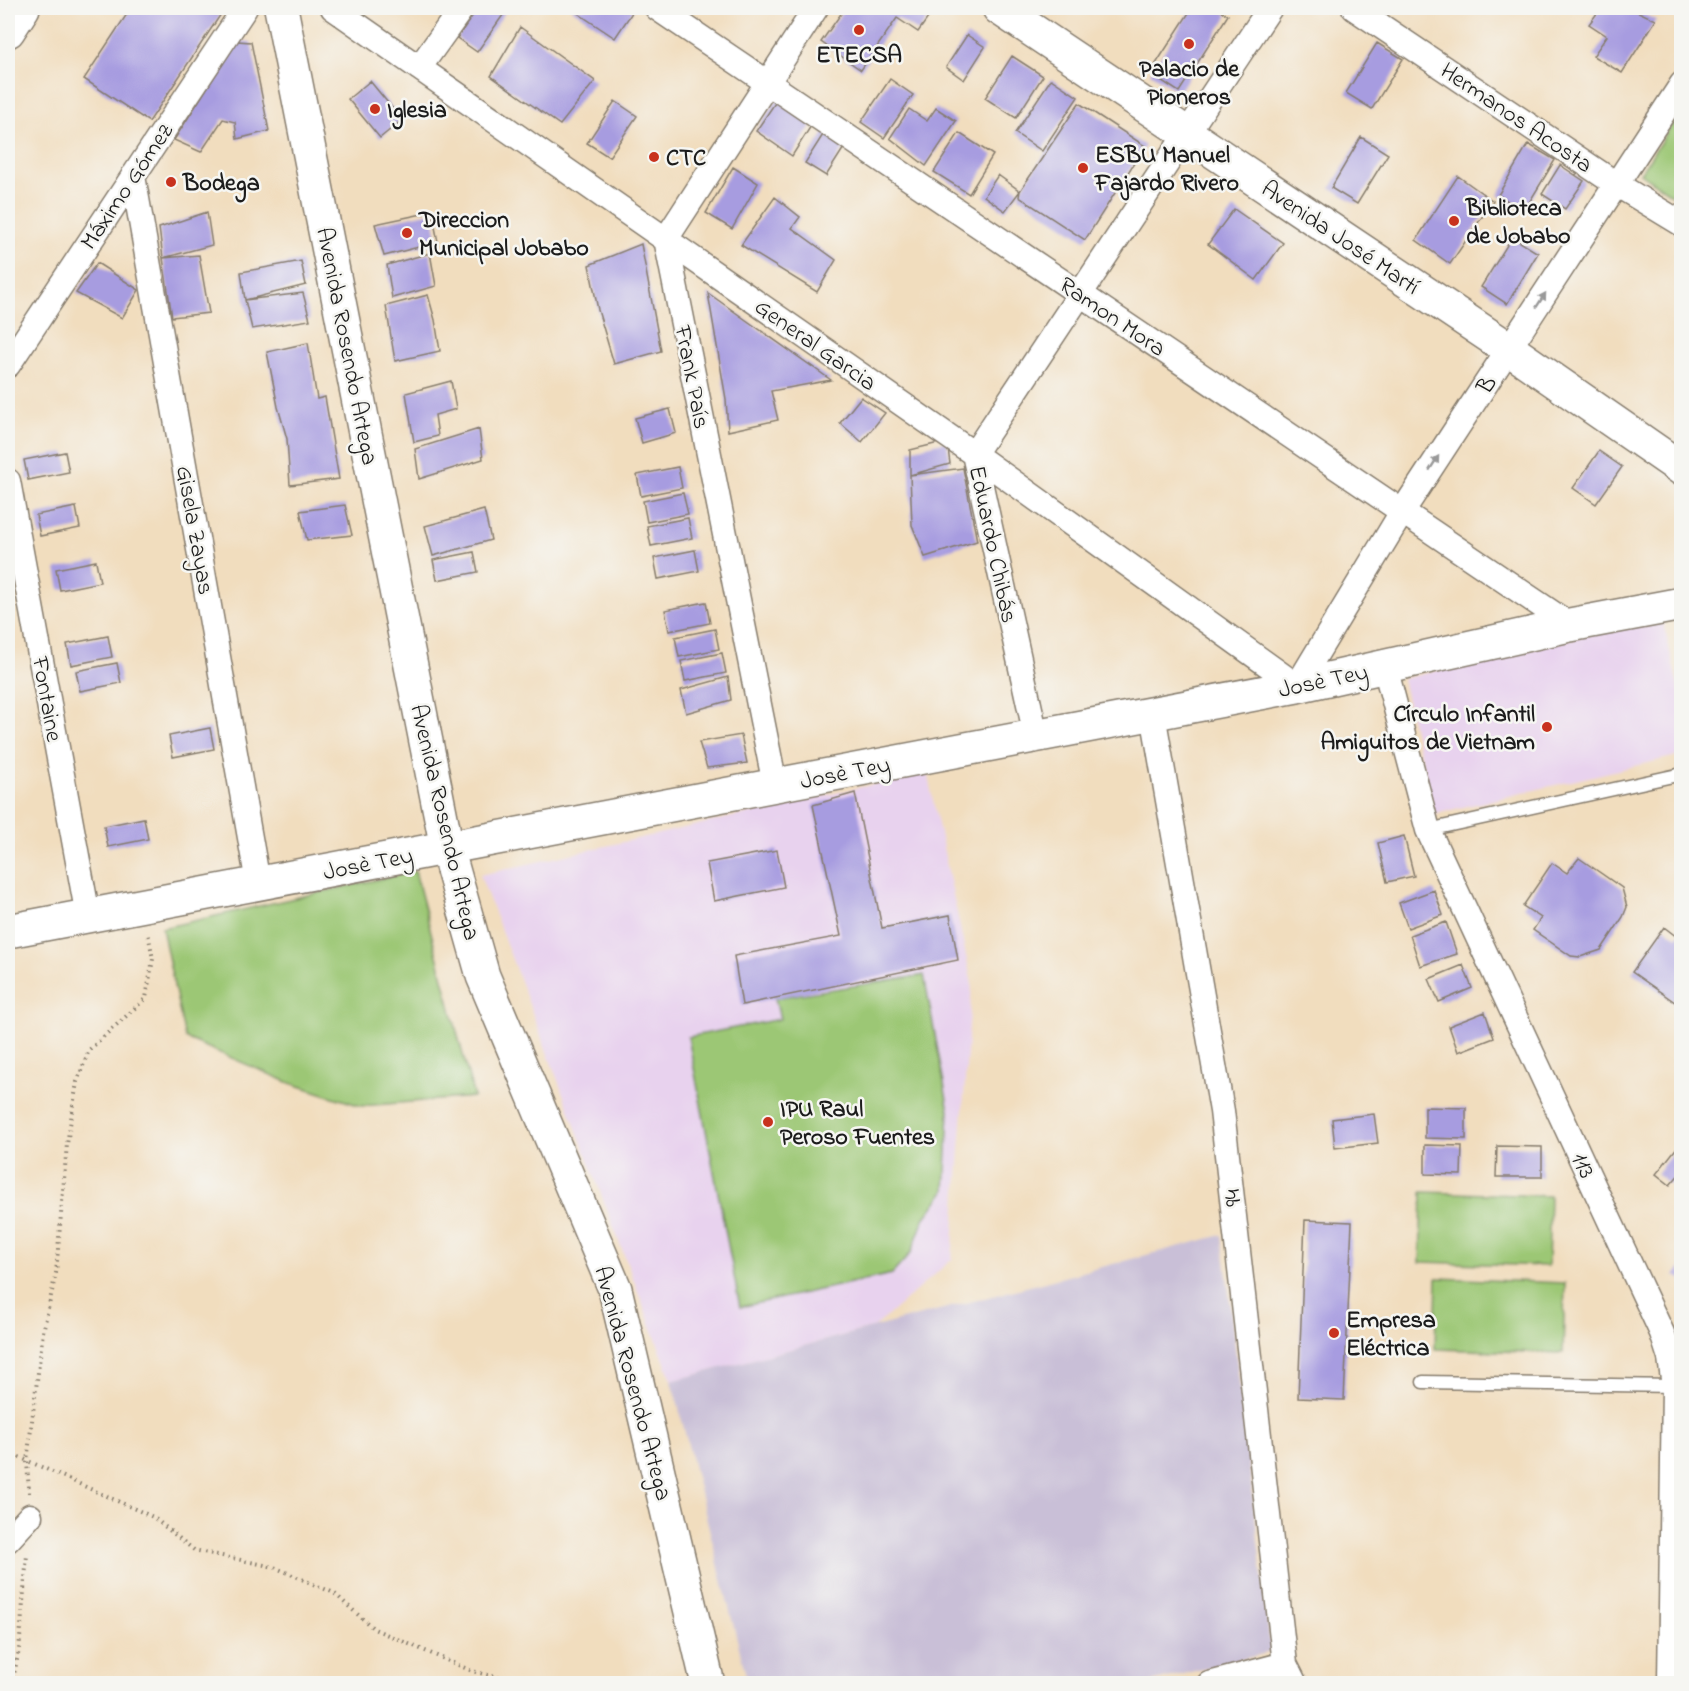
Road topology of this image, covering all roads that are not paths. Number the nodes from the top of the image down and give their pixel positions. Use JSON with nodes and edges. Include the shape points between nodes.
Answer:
{"nodes":[{"id":1,"x":23,"y":8,"type":"edge"},
{"id":2,"x":245,"y":8,"type":"edge"},
{"id":3,"x":281,"y":8,"type":"edge"},
{"id":4,"x":333,"y":8,"type":"edge"},
{"id":5,"x":462,"y":8,"type":"edge"},
{"id":6,"x":657,"y":8,"type":"edge"},
{"id":7,"x":816,"y":8,"type":"edge"},
{"id":8,"x":999,"y":8,"type":"edge"},
{"id":9,"x":1270,"y":8,"type":"edge"},
{"id":10,"x":1354,"y":8,"type":"edge"},
{"id":11,"x":8,"y":31,"type":"edge"},
{"id":12,"x":419,"y":68,"type":"junction"},
{"id":13,"x":768,"y":82,"type":"junction"},
{"id":14,"x":1682,"y":84,"type":"edge"},
{"id":15,"x":1187,"y":133,"type":"junction"},
{"id":16,"x":133,"y":176,"type":"junction"},
{"id":17,"x":1616,"y":184,"type":"junction"},
{"id":18,"x":1682,"y":224,"type":"edge"},
{"id":19,"x":666,"y":239,"type":"junction"},
{"id":20,"x":1080,"y":294,"type":"junction"},
{"id":21,"x":1509,"y":349,"type":"junction"},
{"id":22,"x":8,"y":365,"type":"edge"},
{"id":23,"x":974,"y":454,"type":"junction"},
{"id":24,"x":1682,"y":469,"type":"edge"},
{"id":25,"x":8,"y":481,"type":"edge"},
{"id":26,"x":1402,"y":512,"type":"junction"},
{"id":27,"x":1682,"y":604,"type":"edge"},
{"id":28,"x":1570,"y":625,"type":"junction"},
{"id":29,"x":1385,"y":667,"type":"junction"},
{"id":30,"x":1297,"y":686,"type":"junction"},
{"id":31,"x":1153,"y":714,"type":"junction"},
{"id":32,"x":1036,"y":736,"type":"junction"},
{"id":33,"x":1682,"y":774,"type":"edge"},
{"id":34,"x":775,"y":785,"type":"junction"},
{"id":35,"x":1428,"y":830,"type":"junction"},
{"id":36,"x":447,"y":848,"type":"junction"},
{"id":37,"x":258,"y":884,"type":"junction"},
{"id":38,"x":88,"y":916,"type":"junction"},
{"id":39,"x":8,"y":931,"type":"edge"},
{"id":40,"x":1423,"y":1382,"type":"dead end"},
{"id":41,"x":1674,"y":1386,"type":"junction"},
{"id":42,"x":30,"y":1516,"type":"road end"},
{"id":43,"x":8,"y":1540,"type":"edge"},
{"id":44,"x":1290,"y":1673,"type":"edge"},
{"id":45,"x":708,"y":1683,"type":"edge"},
{"id":46,"x":1209,"y":1683,"type":"edge"},
{"id":47,"x":1670,"y":1683,"type":"edge"}],
"edges":[{"from":1,"to":11,"type":"main road"},
{"from":2,"to":16,"type":"street","name":"Máximo Gómez"},
{"from":3,"to":36,"type":"main road","name":"Avenida Rosendo Artega"},
{"from":4,"to":12,"type":"street","name":"General Garcia"},
{"from":5,"to":12,"type":"street"},
{"from":6,"to":13,"type":"street","name":"Ramon Mora"},
{"from":7,"to":13,"type":"street"},
{"from":8,"to":15,"type":"main road","name":"Avenida José Martí"},
{"from":9,"to":15,"type":"street","name":"Eduardo Chibás"},
{"from":10,"to":17,"type":"street","name":"Hermanos Acosta"},
{"from":12,"to":19,"type":"street","name":"General Garcia"},
{"from":13,"to":19,"type":"street"},
{"from":13,"to":20,"type":"street","name":"Ramon Mora"},
{"from":14,"to":17,"type":"street","name":"B"},
{"from":15,"to":20,"type":"street","name":"Eduardo Chibás"},
{"from":15,"to":21,"type":"main road","name":"Avenida José Martí"},
{"from":16,"to":22,"type":"street","name":"Máximo Gómez"},
{"from":16,"to":37,"type":"street","name":"Gisela Zayas"},
{"from":17,"to":18,"type":"street","name":"Hermanos Acosta"},
{"from":21,"to":17,"type":"street","name":"B","one_way":true},
{"from":19,"to":23,"type":"street","name":"General Garcia"},
{"from":19,"to":34,"type":"street","name":"Frank País"},
{"from":20,"to":23,"type":"street","name":"Eduardo Chibás"},
{"from":20,"to":26,"type":"street","name":"Ramon Mora"},
{"from":21,"to":24,"type":"main road","name":"Avenida José Martí"},
{"from":26,"to":21,"type":"street","name":"B","one_way":true},
{"from":23,"to":30,"type":"street","name":"General Garcia"},
{"from":23,"to":32,"type":"street","name":"Eduardo Chibás"},
{"from":25,"to":38,"type":"street","name":"Fontaine"},
{"from":26,"to":28,"type":"street","name":"Ramon Mora"},
{"from":26,"to":30,"type":"street","name":"B"},
{"from":27,"to":28,"type":"main road","name":"Josè Tey"},
{"from":28,"to":29,"type":"main road","name":"Josè Tey"},
{"from":29,"to":30,"type":"main road","name":"Josè Tey"},
{"from":29,"to":35,"type":"street","name":"113"},
{"from":30,"to":31,"type":"main road","name":"Josè Tey"},
{"from":31,"to":32,"type":"main road","name":"Josè Tey"},
{"from":31,"to":44,"type":"street","name":"94","via":[[1222,1111]]},
{"from":32,"to":34,"type":"main road","name":"Josè Tey"},
{"from":33,"to":35,"type":"lane"},
{"from":34,"to":36,"type":"main road","name":"Josè Tey"},
{"from":35,"to":41,"type":"street","name":"113","via":[[1662,1333]]},
{"from":36,"to":37,"type":"main road","name":"Josè Tey"},
{"from":36,"to":45,"type":"main road","name":"Avenida Rosendo Artega","via":[[483,976],[615,1289]]},
{"from":37,"to":38,"type":"main road","name":"Josè Tey"},
{"from":38,"to":39,"type":"main road","name":"Josè Tey"},
{"from":40,"to":41,"type":"lane"},
{"from":41,"to":47,"type":"street","name":"113"},
{"from":42,"to":43,"type":"street"},
{"from":44,"to":46,"type":"street"}]}
